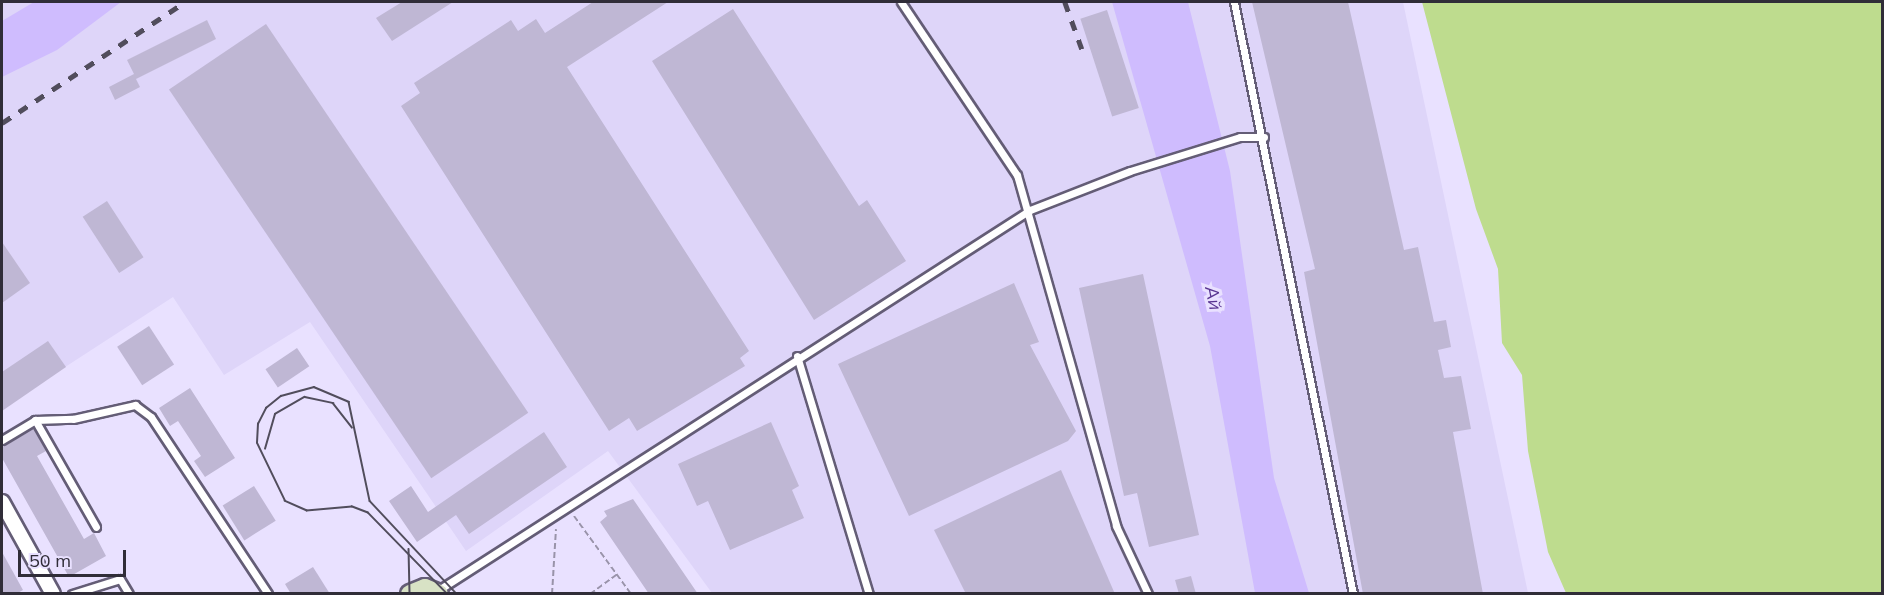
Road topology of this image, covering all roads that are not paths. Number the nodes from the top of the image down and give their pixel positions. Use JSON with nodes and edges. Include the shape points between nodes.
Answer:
{"nodes":[{"id":1,"x":901,"y":2,"type":"edge"},
{"id":2,"x":1234,"y":2,"type":"edge"},
{"id":3,"x":1264,"y":137,"type":"junction"},
{"id":4,"x":1030,"y":210,"type":"junction"},
{"id":5,"x":797,"y":356,"type":"junction"},
{"id":6,"x":35,"y":420,"type":"junction"},
{"id":7,"x":2,"y":440,"type":"edge"},
{"id":8,"x":2,"y":502,"type":"edge"},
{"id":9,"x":96,"y":527,"type":"dead end"},
{"id":10,"x":428,"y":591,"type":"edge"},
{"id":11,"x":52,"y":594,"type":"edge"},
{"id":12,"x":72,"y":594,"type":"edge"},
{"id":13,"x":129,"y":594,"type":"edge"},
{"id":14,"x":268,"y":594,"type":"edge"},
{"id":15,"x":869,"y":594,"type":"edge"},
{"id":16,"x":1148,"y":594,"type":"edge"},
{"id":17,"x":1353,"y":594,"type":"edge"}],
"edges":[{"from":1,"to":4,"type":"lane","via":[[1017,174]]},
{"from":2,"to":3,"type":"lane"},
{"from":3,"to":4,"type":"lane","via":[[1240,137],[1130,171]]},
{"from":3,"to":17,"type":"lane"},
{"from":4,"to":5,"type":"lane"},
{"from":4,"to":16,"type":"lane","via":[[1116,526]]},
{"from":5,"to":10,"type":"lane","via":[[569,509]]},
{"from":5,"to":15,"type":"lane"},
{"from":6,"to":7,"type":"lane"},
{"from":6,"to":9,"type":"lane"},
{"from":6,"to":14,"type":"lane","via":[[110,413],[135,405],[151,417]]},
{"from":8,"to":11,"type":"street"},
{"from":12,"to":13,"type":"lane","via":[[120,579]]}]}
